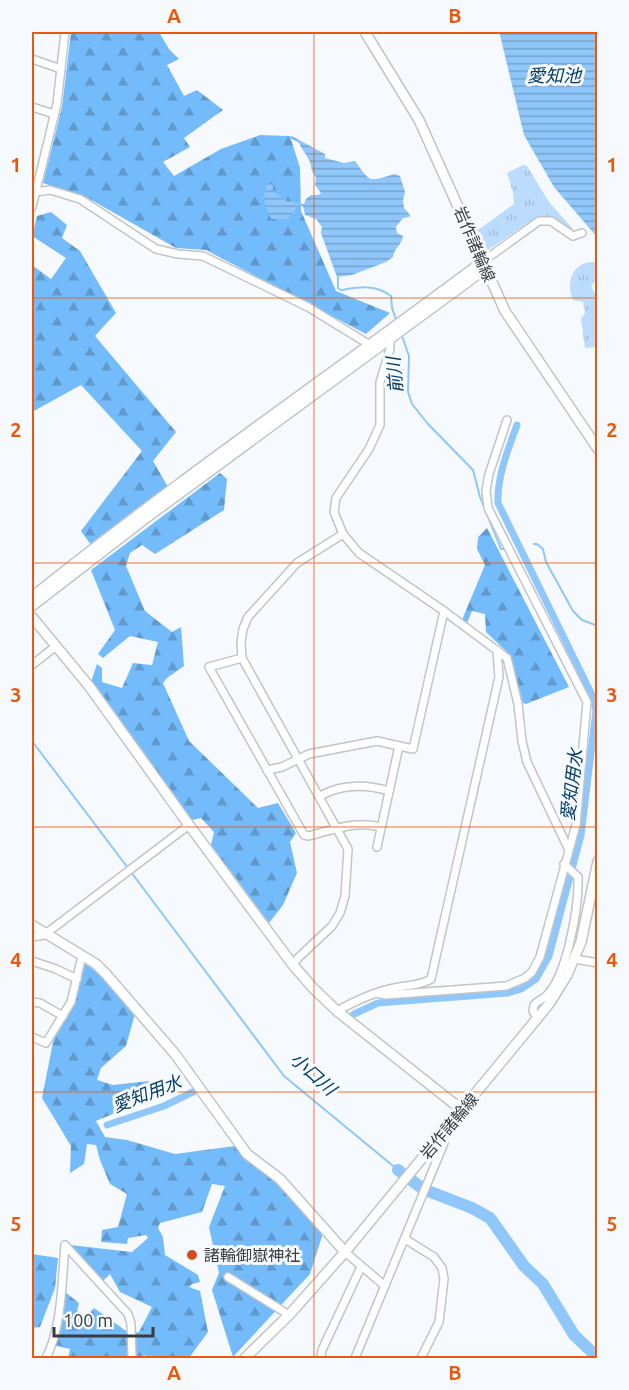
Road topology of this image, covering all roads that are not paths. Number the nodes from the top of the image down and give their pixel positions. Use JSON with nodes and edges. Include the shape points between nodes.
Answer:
{"nodes":[{"id":1,"x":65,"y":32,"type":"edge"},
{"id":2,"x":365,"y":32,"type":"edge"},
{"id":3,"x":32,"y":59,"type":"edge"},
{"id":4,"x":61,"y":69,"type":"junction"},
{"id":5,"x":32,"y":107,"type":"edge"},
{"id":6,"x":54,"y":114,"type":"junction"},
{"id":7,"x":36,"y":192,"type":"junction"},
{"id":8,"x":32,"y":207,"type":"edge"},
{"id":9,"x":582,"y":233,"type":"dead end"},
{"id":10,"x":484,"y":266,"type":"junction"},
{"id":11,"x":390,"y":340,"type":"junction"},
{"id":12,"x":370,"y":345,"type":"junction"},
{"id":13,"x":507,"y":420,"type":"dead end"},
{"id":14,"x":597,"y":449,"type":"edge"},
{"id":15,"x":343,"y":534,"type":"junction"},
{"id":16,"x":32,"y":597,"type":"edge"},
{"id":17,"x":32,"y":606,"type":"edge"},
{"id":18,"x":444,"y":611,"type":"junction"},
{"id":19,"x":32,"y":617,"type":"edge"},
{"id":20,"x":56,"y":646,"type":"junction"},
{"id":21,"x":497,"y":650,"type":"junction"},
{"id":22,"x":242,"y":658,"type":"junction"},
{"id":23,"x":32,"y":665,"type":"edge"},
{"id":24,"x":399,"y":746,"type":"junction"},
{"id":25,"x":298,"y":759,"type":"junction"},
{"id":26,"x":267,"y":770,"type":"junction"},
{"id":27,"x":389,"y":791,"type":"junction"},
{"id":28,"x":320,"y":796,"type":"junction"},
{"id":29,"x":189,"y":825,"type":"junction"},
{"id":30,"x":381,"y":827,"type":"junction"},
{"id":31,"x":339,"y":829,"type":"junction"},
{"id":32,"x":377,"y":846,"type":"dead end"},
{"id":33,"x":568,"y":848,"type":"junction"},
{"id":34,"x":597,"y":861,"type":"edge"},
{"id":35,"x":564,"y":864,"type":"junction"},
{"id":36,"x":32,"y":926,"type":"edge"},
{"id":37,"x":44,"y":935,"type":"junction"},
{"id":38,"x":32,"y":937,"type":"edge"},
{"id":39,"x":82,"y":956,"type":"junction"},
{"id":40,"x":575,"y":959,"type":"junction"},
{"id":41,"x":32,"y":961,"type":"edge"},
{"id":42,"x":597,"y":963,"type":"edge"},
{"id":43,"x":293,"y":965,"type":"junction"},
{"id":44,"x":77,"y":979,"type":"junction"},
{"id":45,"x":376,"y":993,"type":"junction"},
{"id":46,"x":32,"y":1002,"type":"edge"},
{"id":47,"x":337,"y":1011,"type":"junction"},
{"id":48,"x":63,"y":1016,"type":"junction"},
{"id":49,"x":538,"y":1018,"type":"junction"},
{"id":50,"x":32,"y":1037,"type":"edge"},
{"id":51,"x":462,"y":1110,"type":"junction"},
{"id":52,"x":441,"y":1136,"type":"junction"},
{"id":53,"x":405,"y":1239,"type":"junction"},
{"id":54,"x":345,"y":1252,"type":"junction"},
{"id":55,"x":361,"y":1267,"type":"junction"},
{"id":56,"x":228,"y":1276,"type":"dead end"},
{"id":57,"x":385,"y":1286,"type":"junction"},
{"id":58,"x":290,"y":1315,"type":"junction"},
{"id":59,"x":46,"y":1359,"type":"edge"},
{"id":60,"x":132,"y":1359,"type":"edge"},
{"id":61,"x":245,"y":1359,"type":"edge"},
{"id":62,"x":321,"y":1359,"type":"edge"},
{"id":63,"x":356,"y":1359,"type":"edge"},
{"id":64,"x":421,"y":1359,"type":"edge"}],
"edges":[{"from":1,"to":4,"type":"street"},
{"from":2,"to":10,"type":"street","name":"岩作諸輪線","via":[[419,120]]},
{"from":3,"to":4,"type":"street"},
{"from":4,"to":6,"type":"street"},
{"from":5,"to":6,"type":"street"},
{"from":6,"to":7,"type":"street"},
{"from":7,"to":8,"type":"street"},
{"from":7,"to":12,"type":"street","via":[[50,190],[80,199],[156,249],[203,256],[308,307]]},
{"from":9,"to":10,"type":"street","via":[[573,236],[551,221],[539,221]]},
{"from":10,"to":11,"type":"street"},
{"from":10,"to":12,"type":"street"},
{"from":10,"to":14,"type":"street","name":"岩作諸輪線","via":[[505,311]]},
{"from":11,"to":15,"type":"street","via":[[380,382],[377,435],[336,498],[334,512]]},
{"from":11,"to":17,"type":"street"},
{"from":12,"to":16,"type":"street"},
{"from":13,"to":33,"type":"street","via":[[489,474],[488,508],[587,702],[576,825]]},
{"from":15,"to":18,"type":"street","via":[[359,553]]},
{"from":15,"to":22,"type":"street","via":[[297,563],[248,617],[241,642]]},
{"from":18,"to":21,"type":"street"},
{"from":18,"to":24,"type":"street","via":[[413,749]]},
{"from":19,"to":20,"type":"street"},
{"from":20,"to":23,"type":"street"},
{"from":20,"to":29,"type":"street"},
{"from":21,"to":33,"type":"street","via":[[507,658],[527,762]]},
{"from":21,"to":45,"type":"street","via":[[499,677],[430,979]]},
{"from":22,"to":25,"type":"street"},
{"from":22,"to":26,"type":"street","via":[[209,667]]},
{"from":24,"to":25,"type":"street","via":[[377,741]]},
{"from":24,"to":27,"type":"street"},
{"from":25,"to":26,"type":"street"},
{"from":25,"to":28,"type":"street"},
{"from":26,"to":31,"type":"street","via":[[304,835]]},
{"from":27,"to":28,"type":"street","via":[[353,786]]},
{"from":27,"to":30,"type":"street"},
{"from":28,"to":31,"type":"street"},
{"from":29,"to":37,"type":"street"},
{"from":29,"to":43,"type":"street"},
{"from":30,"to":31,"type":"street","via":[[361,824]]},
{"from":30,"to":32,"type":"street"},
{"from":31,"to":43,"type":"street","via":[[348,849],[344,904],[333,927]]},
{"from":33,"to":35,"type":"street"},
{"from":34,"to":40,"type":"street","name":"岩作諸輪線","via":[[588,916]]},
{"from":35,"to":45,"type":"street","via":[[540,957],[525,978],[506,986]]},
{"from":35,"to":49,"type":"street","via":[[578,877],[576,911],[560,971],[546,996],[534,1005]]},
{"from":36,"to":37,"type":"street"},
{"from":37,"to":38,"type":"street"},
{"from":37,"to":39,"type":"street"},
{"from":39,"to":44,"type":"street"},
{"from":39,"to":54,"type":"street","via":[[106,974],[175,1054],[247,1154],[280,1179]]},
{"from":40,"to":42,"type":"street"},
{"from":40,"to":49,"type":"street","name":"岩作諸輪線"},
{"from":41,"to":44,"type":"street"},
{"from":43,"to":47,"type":"street"},
{"from":44,"to":48,"type":"street"},
{"from":45,"to":47,"type":"street"},
{"from":46,"to":48,"type":"street"},
{"from":47,"to":51,"type":"street"},
{"from":48,"to":50,"type":"street","via":[[46,1043]]},
{"from":49,"to":51,"type":"street","name":"岩作諸輪線"},
{"from":51,"to":52,"type":"street","name":"岩作諸輪線"},
{"from":52,"to":53,"type":"street","via":[[444,1143]]},
{"from":52,"to":54,"type":"street","name":"岩作諸輪線"},
{"from":53,"to":57,"type":"street"},
{"from":53,"to":64,"type":"street","via":[[434,1257],[444,1279],[439,1322]]},
{"from":54,"to":55,"type":"street"},
{"from":54,"to":58,"type":"street","name":"岩作諸輪線"},
{"from":55,"to":57,"type":"street"},
{"from":55,"to":62,"type":"street"},
{"from":56,"to":58,"type":"street"},
{"from":57,"to":63,"type":"street"},
{"from":58,"to":61,"type":"street","name":"岩作諸輪線"},
{"from":59,"to":60,"type":"street","via":[[58,1311],[65,1245],[128,1314]]}]}
